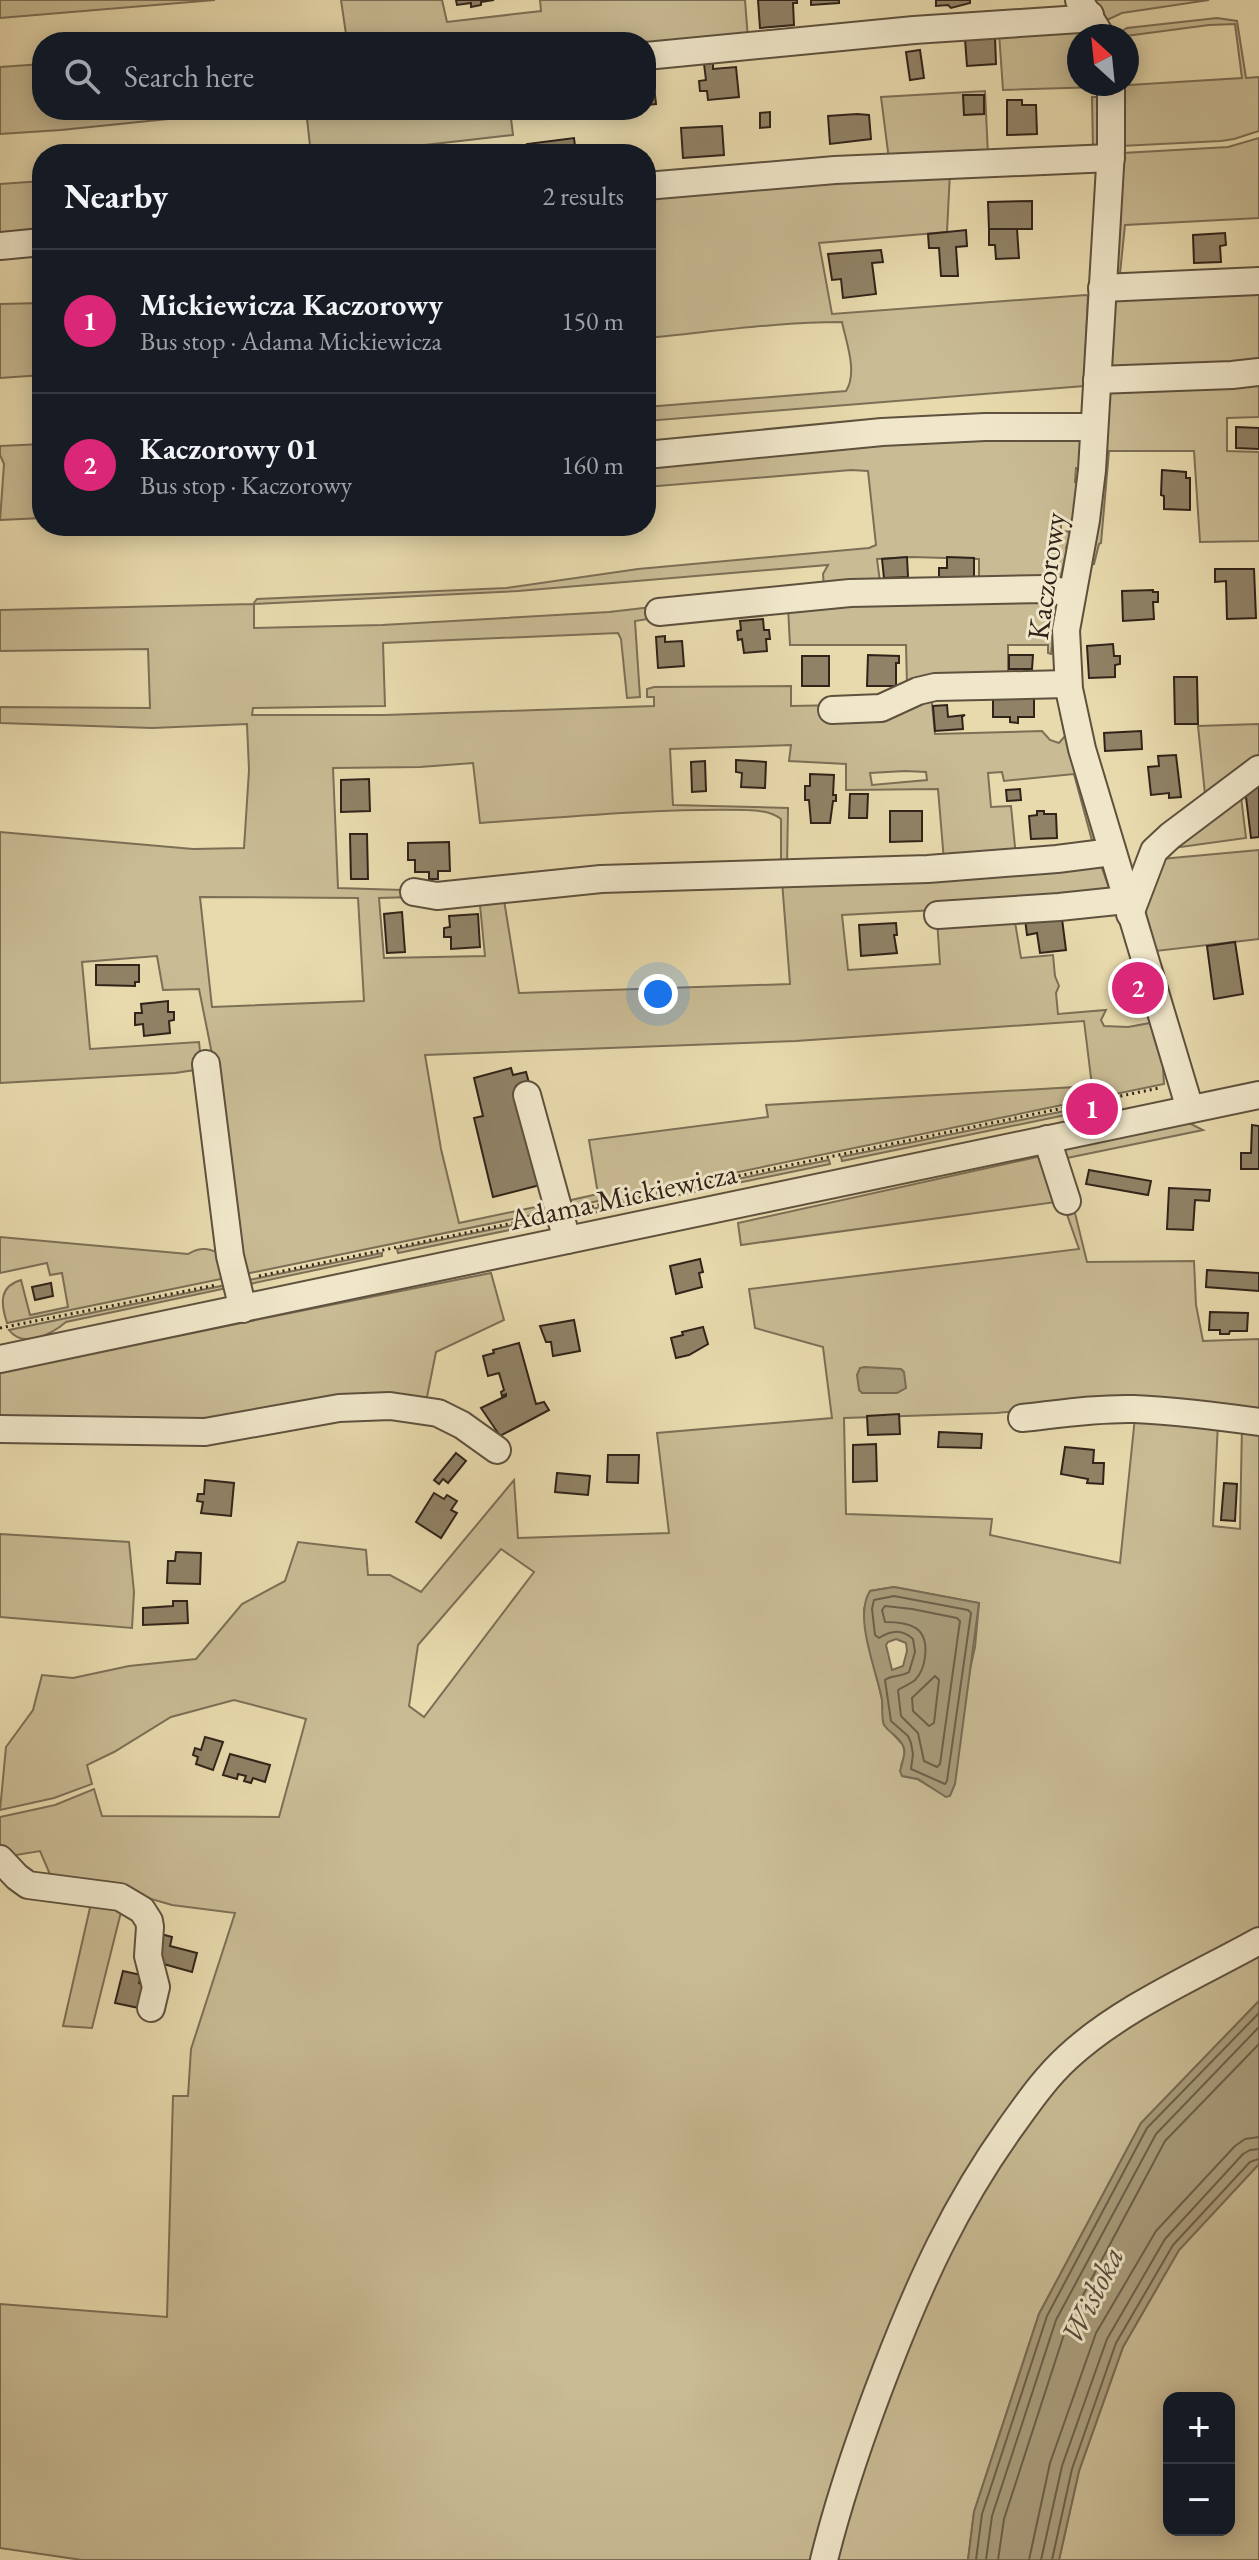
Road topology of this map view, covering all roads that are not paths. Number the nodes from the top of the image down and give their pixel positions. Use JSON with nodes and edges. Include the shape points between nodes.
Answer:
{"nodes":[{"id":1,"x":1090,"y":17,"type":"edge"},
{"id":2,"x":656,"y":55,"type":"edge"},
{"id":3,"x":1111,"y":96,"type":"edge"},
{"id":4,"x":1111,"y":158,"type":"junction"},
{"id":5,"x":656,"y":185,"type":"edge"},
{"id":6,"x":32,"y":243,"type":"edge"},
{"id":7,"x":0,"y":246,"type":"edge"},
{"id":8,"x":1259,"y":281,"type":"edge"},
{"id":9,"x":1102,"y":288,"type":"junction"},
{"id":10,"x":1259,"y":372,"type":"edge"},
{"id":11,"x":1097,"y":380,"type":"junction"},
{"id":12,"x":1094,"y":427,"type":"junction"},
{"id":13,"x":656,"y":454,"type":"edge"},
{"id":14,"x":1071,"y":593,"type":"junction"},
{"id":15,"x":659,"y":612,"type":"dead end"},
{"id":16,"x":1068,"y":684,"type":"junction"},
{"id":17,"x":832,"y":710,"type":"dead end"},
{"id":18,"x":1259,"y":769,"type":"edge"},
{"id":19,"x":1159,"y":846,"type":"junction"},
{"id":20,"x":1110,"y":847,"type":"junction"},
{"id":21,"x":414,"y":892,"type":"dead end"},
{"id":22,"x":1128,"y":907,"type":"junction"},
{"id":23,"x":938,"y":915,"type":"dead end"},
{"id":24,"x":206,"y":1064,"type":"dead end"},
{"id":25,"x":527,"y":1095,"type":"dead end"},
{"id":26,"x":1259,"y":1095,"type":"edge"},
{"id":27,"x":1190,"y":1109,"type":"junction"},
{"id":28,"x":1047,"y":1139,"type":"junction"},
{"id":29,"x":1067,"y":1201,"type":"dead end"},
{"id":30,"x":567,"y":1240,"type":"junction"},
{"id":31,"x":243,"y":1309,"type":"junction"},
{"id":32,"x":0,"y":1359,"type":"edge"},
{"id":33,"x":1022,"y":1418,"type":"dead end"},
{"id":34,"x":1259,"y":1422,"type":"edge"},
{"id":35,"x":0,"y":1429,"type":"edge"},
{"id":36,"x":497,"y":1450,"type":"dead end"},
{"id":37,"x":0,"y":1859,"type":"edge"},
{"id":38,"x":1259,"y":1941,"type":"edge"},
{"id":39,"x":151,"y":2008,"type":"dead end"},
{"id":40,"x":824,"y":2560,"type":"edge"}],
"edges":[{"from":1,"to":2,"type":"street"},
{"from":3,"to":4,"type":"street","name":"Kaczorowy"},
{"from":4,"to":5,"type":"street","via":[[835,170]]},
{"from":4,"to":9,"type":"street","name":"Kaczorowy"},
{"from":6,"to":7,"type":"street"},
{"from":8,"to":9,"type":"street"},
{"from":9,"to":11,"type":"street","name":"Kaczorowy"},
{"from":10,"to":11,"type":"street"},
{"from":11,"to":12,"type":"street","name":"Kaczorowy"},
{"from":12,"to":13,"type":"street","via":[[882,432]]},
{"from":12,"to":14,"type":"street","name":"Kaczorowy","via":[[1086,520]]},
{"from":14,"to":15,"type":"street","via":[[875,592]]},
{"from":14,"to":16,"type":"street","name":"Kaczorowy"},
{"from":16,"to":17,"type":"street","via":[[935,687],[881,708]]},
{"from":16,"to":20,"type":"street","name":"Kaczorowy"},
{"from":18,"to":19,"type":"street"},
{"from":19,"to":20,"type":"street"},
{"from":19,"to":22,"type":"street"},
{"from":20,"to":21,"type":"street","via":[[1057,859],[928,869],[601,879],[437,896]]},
{"from":20,"to":22,"type":"street","name":"Kaczorowy"},
{"from":22,"to":23,"type":"street"},
{"from":22,"to":27,"type":"street","name":"Kaczorowy"},
{"from":24,"to":31,"type":"street","via":[[230,1256]]},
{"from":25,"to":30,"type":"street"},
{"from":26,"to":27,"type":"street","name":"Adama Mickiewicza"},
{"from":27,"to":28,"type":"street","name":"Adama Mickiewicza"},
{"from":28,"to":29,"type":"street"},
{"from":28,"to":30,"type":"street","name":"Adama Mickiewicza"},
{"from":30,"to":31,"type":"street","name":"Adama Mickiewicza"},
{"from":31,"to":32,"type":"street","name":"Adama Mickiewicza"},
{"from":33,"to":34,"type":"street","via":[[1132,1409]]},
{"from":35,"to":36,"type":"street","via":[[205,1432],[339,1408],[390,1406],[438,1413]]},
{"from":37,"to":39,"type":"street","via":[[28,1885],[120,1897],[142,1910],[149,1921],[148,1956],[156,1987]]},
{"from":38,"to":40,"type":"street","via":[[1092,2037],[1036,2092],[999,2143],[953,2215],[910,2309],[862,2432]]}]}
